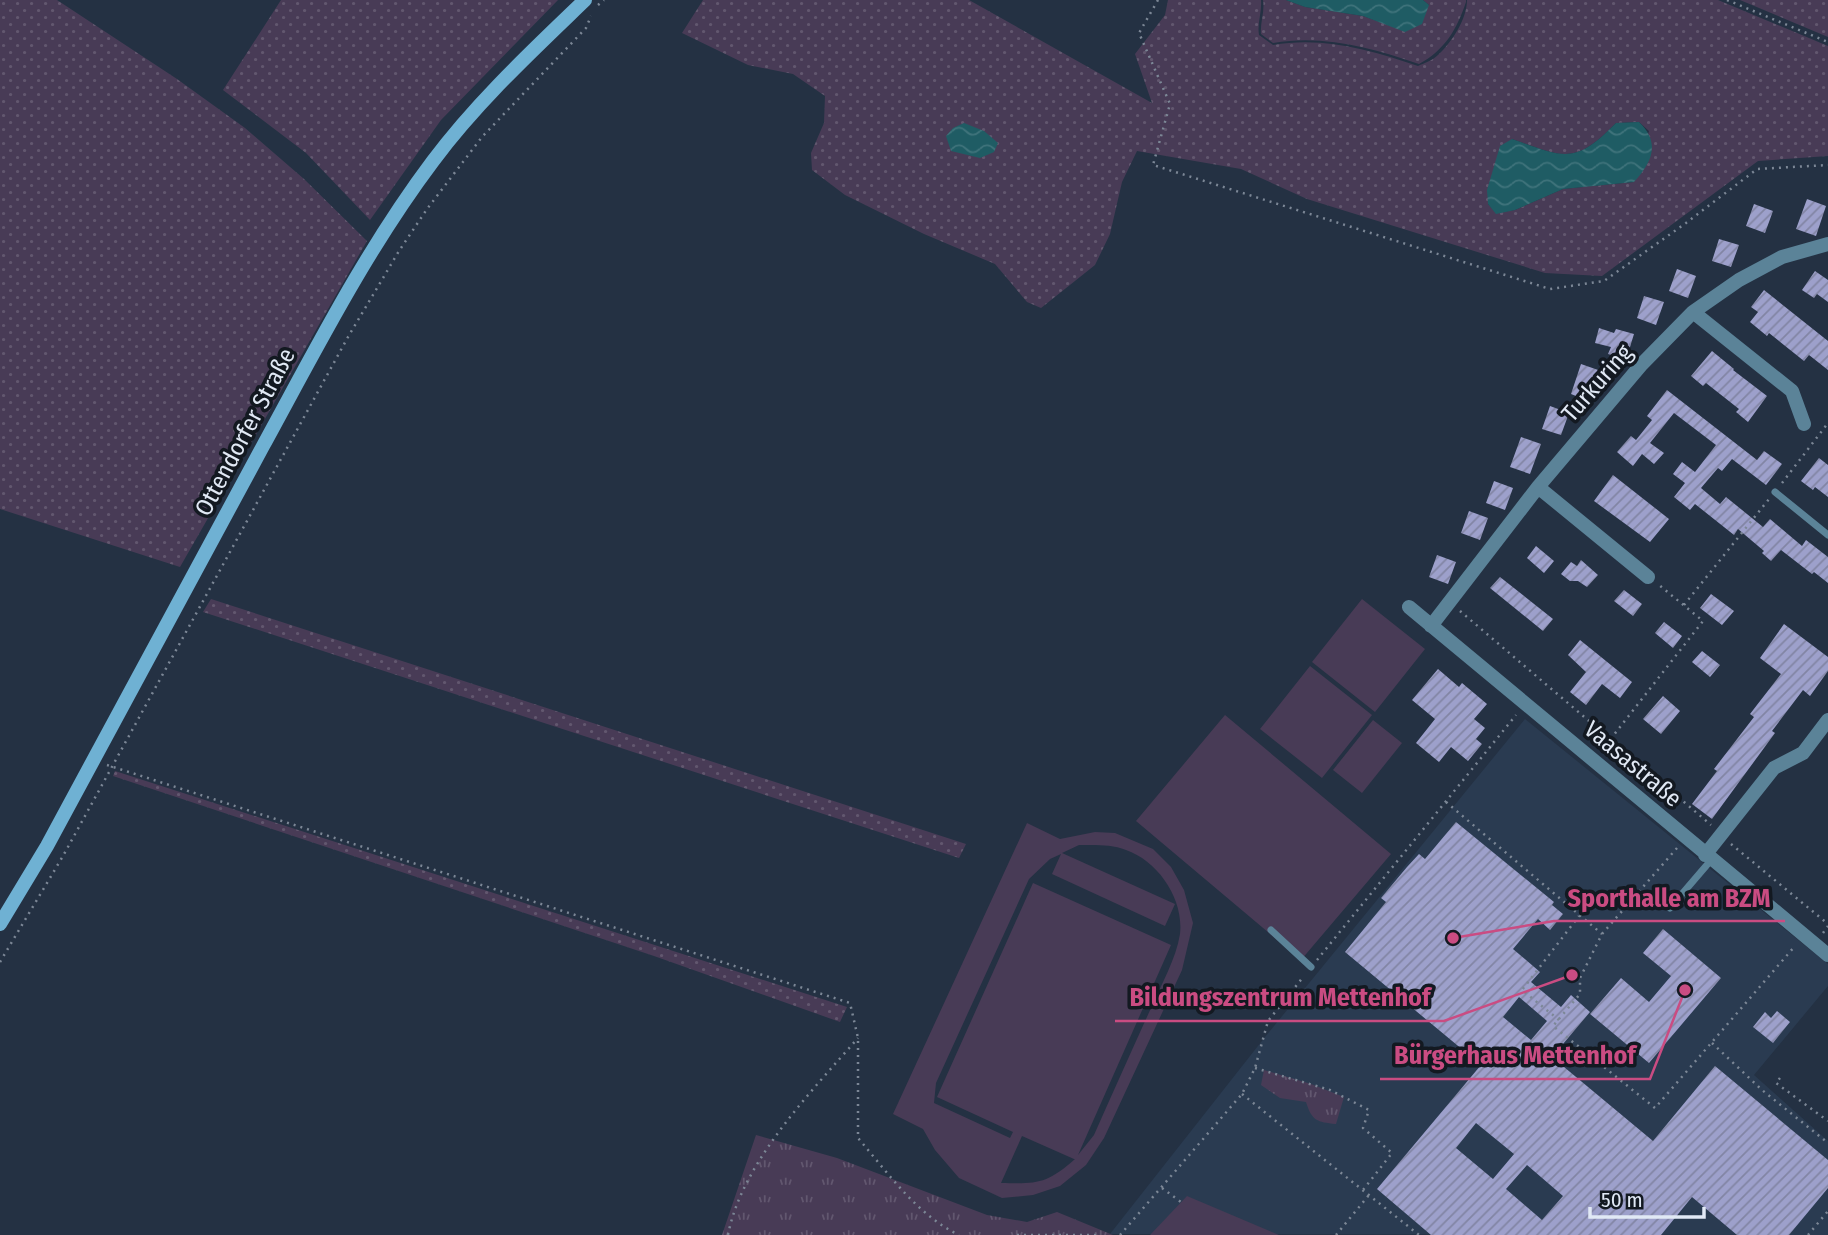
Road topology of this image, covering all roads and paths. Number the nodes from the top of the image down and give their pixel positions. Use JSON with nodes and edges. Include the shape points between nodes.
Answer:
{"nodes":[{"id":1,"x":585,"y":0,"type":"edge"},
{"id":2,"x":604,"y":0,"type":"edge"},
{"id":3,"x":1158,"y":0,"type":"edge"},
{"id":4,"x":1727,"y":0,"type":"edge"},
{"id":5,"x":1828,"y":42,"type":"edge"},
{"id":6,"x":1828,"y":165,"type":"edge"},
{"id":7,"x":1828,"y":244,"type":"edge"},
{"id":8,"x":1693,"y":312,"type":"junction"},
{"id":9,"x":1828,"y":423,"type":"edge"},
{"id":10,"x":1804,"y":424,"type":"dead end"},
{"id":11,"x":1538,"y":487,"type":"junction"},
{"id":12,"x":1775,"y":492,"type":"junction"},
{"id":13,"x":1828,"y":535,"type":"edge"},
{"id":14,"x":1648,"y":577,"type":"joint"},
{"id":15,"x":1449,"y":602,"type":"junction"},
{"id":16,"x":1684,"y":606,"type":"junction"},
{"id":17,"x":1409,"y":607,"type":"dead end"},
{"id":18,"x":1431,"y":626,"type":"junction"},
{"id":19,"x":1828,"y":720,"type":"edge"},
{"id":20,"x":1611,"y":739,"type":"junction"},
{"id":21,"x":94,"y":760,"type":"junction"},
{"id":22,"x":1593,"y":761,"type":"junction"},
{"id":23,"x":113,"y":767,"type":"junction"},
{"id":24,"x":1446,"y":802,"type":"dead end"},
{"id":25,"x":1721,"y":835,"type":"junction"},
{"id":26,"x":1686,"y":837,"type":"junction"},
{"id":27,"x":1708,"y":857,"type":"junction"},
{"id":28,"x":1670,"y":908,"type":"dead end"},
{"id":29,"x":1580,"y":915,"type":"junction"},
{"id":30,"x":0,"y":924,"type":"edge"},
{"id":31,"x":1828,"y":924,"type":"edge"},
{"id":32,"x":1271,"y":930,"type":"dead end"},
{"id":33,"x":1602,"y":934,"type":"junction"},
{"id":34,"x":1804,"y":935,"type":"junction"},
{"id":35,"x":1828,"y":955,"type":"edge"},
{"id":36,"x":0,"y":962,"type":"edge"},
{"id":37,"x":1311,"y":967,"type":"dead end"},
{"id":38,"x":1559,"y":1020,"type":"junction"},
{"id":39,"x":858,"y":1038,"type":"junction"},
{"id":40,"x":1712,"y":1043,"type":"junction"},
{"id":41,"x":1255,"y":1068,"type":"dead end"},
{"id":42,"x":1780,"y":1078,"type":"dead end"},
{"id":43,"x":1242,"y":1094,"type":"dead end"},
{"id":44,"x":1828,"y":1121,"type":"edge"},
{"id":45,"x":1828,"y":1143,"type":"edge"},
{"id":46,"x":1161,"y":1188,"type":"dead end"},
{"id":47,"x":1363,"y":1190,"type":"junction"},
{"id":48,"x":1369,"y":1195,"type":"junction"},
{"id":49,"x":1181,"y":1202,"type":"dead end"},
{"id":50,"x":1828,"y":1211,"type":"edge"},
{"id":51,"x":728,"y":1235,"type":"edge"},
{"id":52,"x":959,"y":1235,"type":"edge"},
{"id":53,"x":1017,"y":1235,"type":"edge"},
{"id":54,"x":1095,"y":1235,"type":"edge"},
{"id":55,"x":1336,"y":1235,"type":"edge"},
{"id":56,"x":1419,"y":1235,"type":"edge"},
{"id":57,"x":1808,"y":1235,"type":"edge"}],
"edges":[{"from":1,"to":21,"type":"street","name":"Ottendorfer Straße","via":[[463,125],[383,234]]},
{"from":2,"to":23,"type":"path","via":[[594,9],[586,28],[482,137],[399,251]]},
{"from":3,"to":6,"type":"path","via":[[1139,33],[1170,104],[1153,165],[1550,289],[1604,281],[1756,169]]},
{"from":4,"to":5,"type":"path"},
{"from":7,"to":8,"type":"street","name":"Turkuring","via":[[1782,257]]},
{"from":8,"to":10,"type":"street","via":[[1791,391]]},
{"from":8,"to":11,"type":"street","name":"Turkuring","via":[[1642,364]]},
{"from":9,"to":12,"type":"path"},
{"from":11,"to":14,"type":"street"},
{"from":11,"to":15,"type":"street","name":"Turkuring"},
{"from":12,"to":13,"type":"lane"},
{"from":12,"to":16,"type":"path"},
{"from":14,"to":16,"type":"path"},
{"from":15,"to":18,"type":"street","name":"Turkuring"},
{"from":15,"to":20,"type":"path"},
{"from":16,"to":20,"type":"path","via":[[1703,621]]},
{"from":17,"to":18,"type":"street","name":"Vaasastraße"},
{"from":18,"to":22,"type":"street","name":"Vaasastraße"},
{"from":19,"to":25,"type":"street","via":[[1803,753],[1774,768]]},
{"from":20,"to":22,"type":"path"},
{"from":20,"to":25,"type":"path"},
{"from":21,"to":23,"type":"path"},
{"from":21,"to":30,"type":"street","name":"Ottendorfer Straße"},
{"from":22,"to":26,"type":"street","name":"Vaasastraße"},
{"from":23,"to":36,"type":"path"},
{"from":23,"to":39,"type":"path","via":[[850,1003]]},
{"from":24,"to":29,"type":"path"},
{"from":25,"to":27,"type":"street"},
{"from":25,"to":31,"type":"path"},
{"from":26,"to":27,"type":"street","name":"Vaasastraße"},
{"from":26,"to":33,"type":"path"},
{"from":27,"to":28,"type":"lane"},
{"from":27,"to":34,"type":"street","name":"Vaasastraße"},
{"from":29,"to":33,"type":"path"},
{"from":29,"to":38,"type":"path","via":[[1522,990]]},
{"from":32,"to":37,"type":"lane"},
{"from":33,"to":38,"type":"path","via":[[1580,978],[1580,994]]},
{"from":34,"to":35,"type":"street","name":"Vaasastraße"},
{"from":34,"to":40,"type":"path"},
{"from":38,"to":40,"type":"path","via":[[1553,1026],[1655,1108]]},
{"from":39,"to":51,"type":"path","via":[[794,1110],[745,1185]]},
{"from":39,"to":52,"type":"path","via":[[858,1138],[923,1210]]},
{"from":40,"to":45,"type":"path"},
{"from":41,"to":47,"type":"path","via":[[1330,1090],[1369,1110],[1363,1128],[1392,1153]]},
{"from":42,"to":44,"type":"path","via":[[1776,1083]]},
{"from":43,"to":47,"type":"path"},
{"from":46,"to":49,"type":"path"},
{"from":47,"to":48,"type":"path"},
{"from":48,"to":55,"type":"path"},
{"from":48,"to":56,"type":"path"},
{"from":50,"to":57,"type":"path"},
{"from":53,"to":54,"type":"path"}]}
